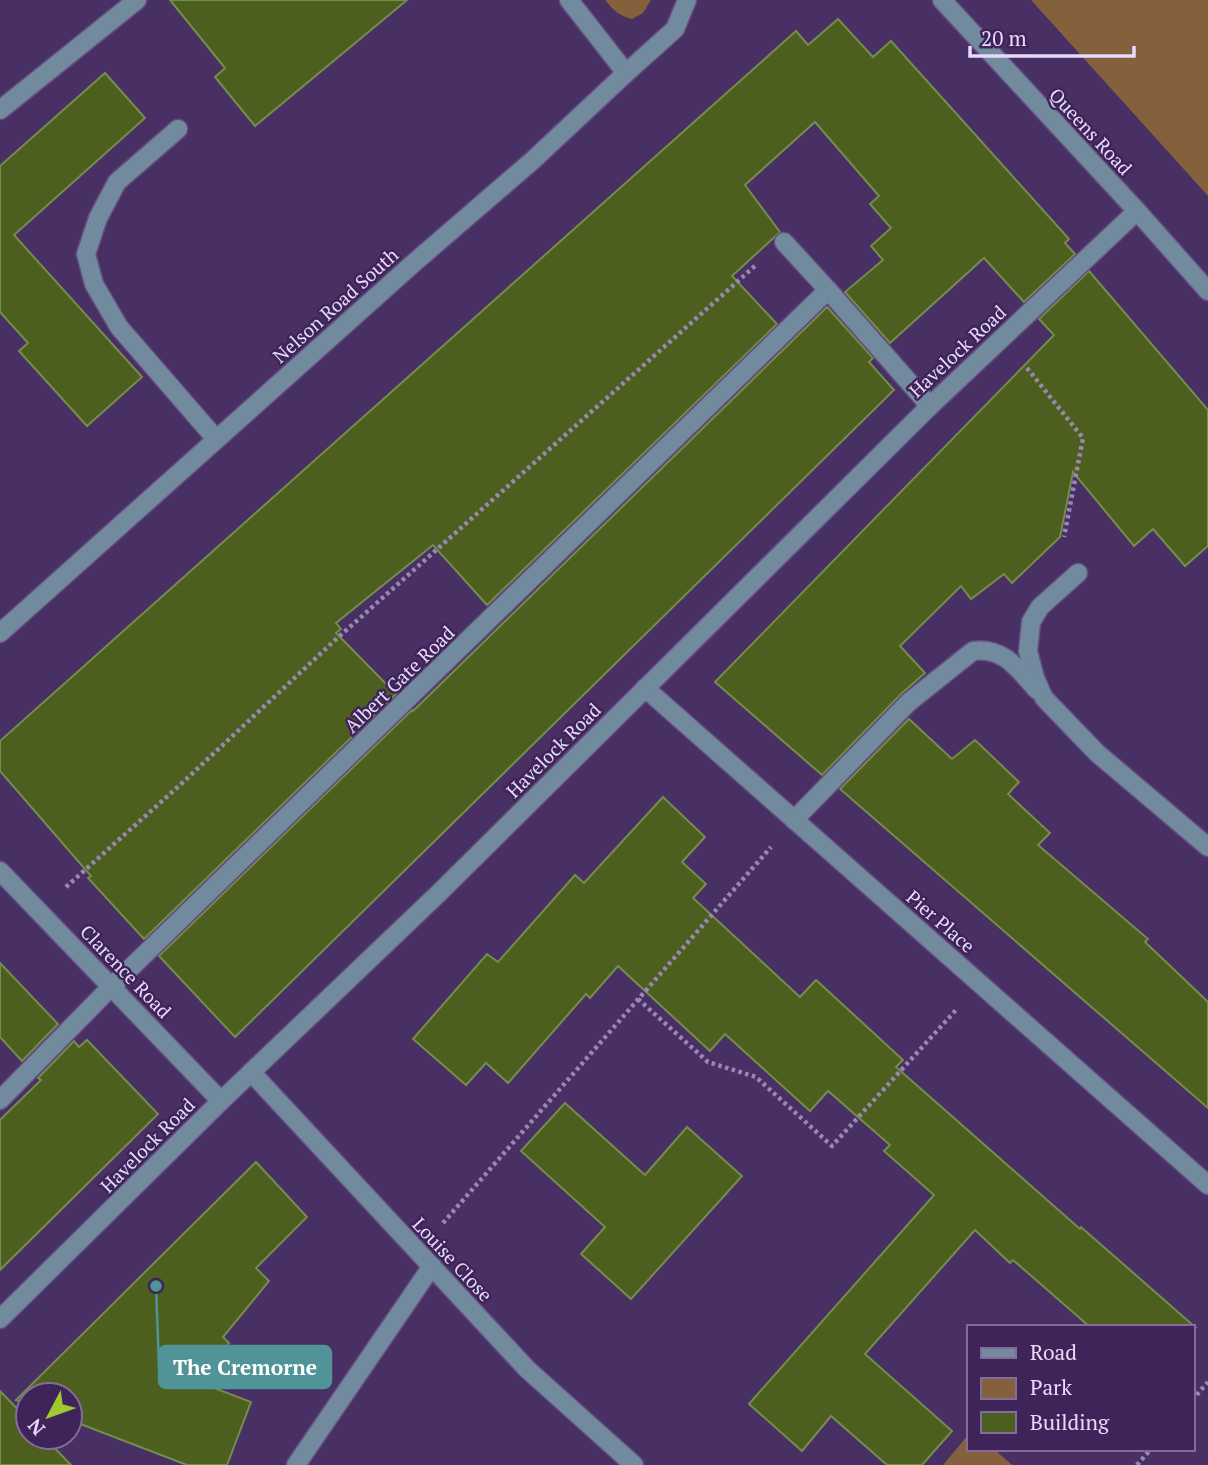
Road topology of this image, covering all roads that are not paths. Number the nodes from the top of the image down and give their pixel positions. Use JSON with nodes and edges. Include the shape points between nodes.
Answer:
{"nodes":[{"id":1,"x":137,"y":0,"type":"edge"},
{"id":2,"x":569,"y":0,"type":"edge"},
{"id":3,"x":687,"y":0,"type":"edge"},
{"id":4,"x":942,"y":0,"type":"edge"},
{"id":5,"x":626,"y":73,"type":"junction"},
{"id":6,"x":0,"y":110,"type":"edge"},
{"id":7,"x":177,"y":129,"type":"dead end"},
{"id":8,"x":1137,"y":211,"type":"junction"},
{"id":9,"x":783,"y":242,"type":"road end"},
{"id":10,"x":828,"y":290,"type":"junction"},
{"id":11,"x":1208,"y":291,"type":"edge"},
{"id":12,"x":930,"y":406,"type":"junction"},
{"id":13,"x":216,"y":439,"type":"junction"},
{"id":14,"x":1078,"y":573,"type":"road end"},
{"id":15,"x":0,"y":633,"type":"edge"},
{"id":16,"x":645,"y":688,"type":"junction"},
{"id":17,"x":1044,"y":698,"type":"junction"},
{"id":18,"x":794,"y":820,"type":"junction"},
{"id":19,"x":1208,"y":847,"type":"edge"},
{"id":20,"x":0,"y":871,"type":"edge"},
{"id":21,"x":111,"y":987,"type":"junction"},
{"id":22,"x":251,"y":1072,"type":"junction"},
{"id":23,"x":0,"y":1100,"type":"edge"},
{"id":24,"x":221,"y":1101,"type":"junction"},
{"id":25,"x":1208,"y":1185,"type":"edge"},
{"id":26,"x":432,"y":1266,"type":"junction"},
{"id":27,"x":0,"y":1320,"type":"edge"},
{"id":28,"x":296,"y":1465,"type":"edge"},
{"id":29,"x":634,"y":1465,"type":"edge"}],
"edges":[{"from":1,"to":6,"type":"street"},
{"from":2,"to":5,"type":"street"},
{"from":3,"to":5,"type":"street","name":"Nelson Road South","via":[[675,29]]},
{"from":4,"to":8,"type":"street","name":"Queens Road"},
{"from":5,"to":13,"type":"street","name":"Nelson Road South"},
{"from":7,"to":13,"type":"street","via":[[117,182],[86,254],[94,284],[120,327]]},
{"from":8,"to":11,"type":"street","name":"Queens Road"},
{"from":8,"to":12,"type":"street","name":"Havelock Road"},
{"from":9,"to":10,"type":"street"},
{"from":10,"to":12,"type":"street"},
{"from":10,"to":21,"type":"street","name":"Albert Gate Road"},
{"from":12,"to":16,"type":"street","name":"Havelock Road"},
{"from":13,"to":15,"type":"street","name":"Nelson Road South"},
{"from":14,"to":17,"type":"street","via":[[1040,607],[1031,622],[1028,650]]},
{"from":16,"to":18,"type":"street","name":"Pier Place"},
{"from":16,"to":22,"type":"street","name":"Havelock Road"},
{"from":17,"to":18,"type":"street","via":[[1000,654],[973,651],[909,702]]},
{"from":17,"to":19,"type":"street","via":[[1097,753]]},
{"from":18,"to":25,"type":"street","name":"Pier Place"},
{"from":20,"to":21,"type":"street","name":"Clarence Road"},
{"from":21,"to":23,"type":"street","name":"Albert Gate Road"},
{"from":21,"to":24,"type":"street","name":"Clarence Road"},
{"from":22,"to":24,"type":"street","name":"Havelock Road"},
{"from":22,"to":26,"type":"street","name":"Louise Close"},
{"from":24,"to":27,"type":"street","name":"Havelock Road"},
{"from":26,"to":28,"type":"street"},
{"from":26,"to":29,"type":"street","name":"Louise Close","via":[[527,1368]]}]}
